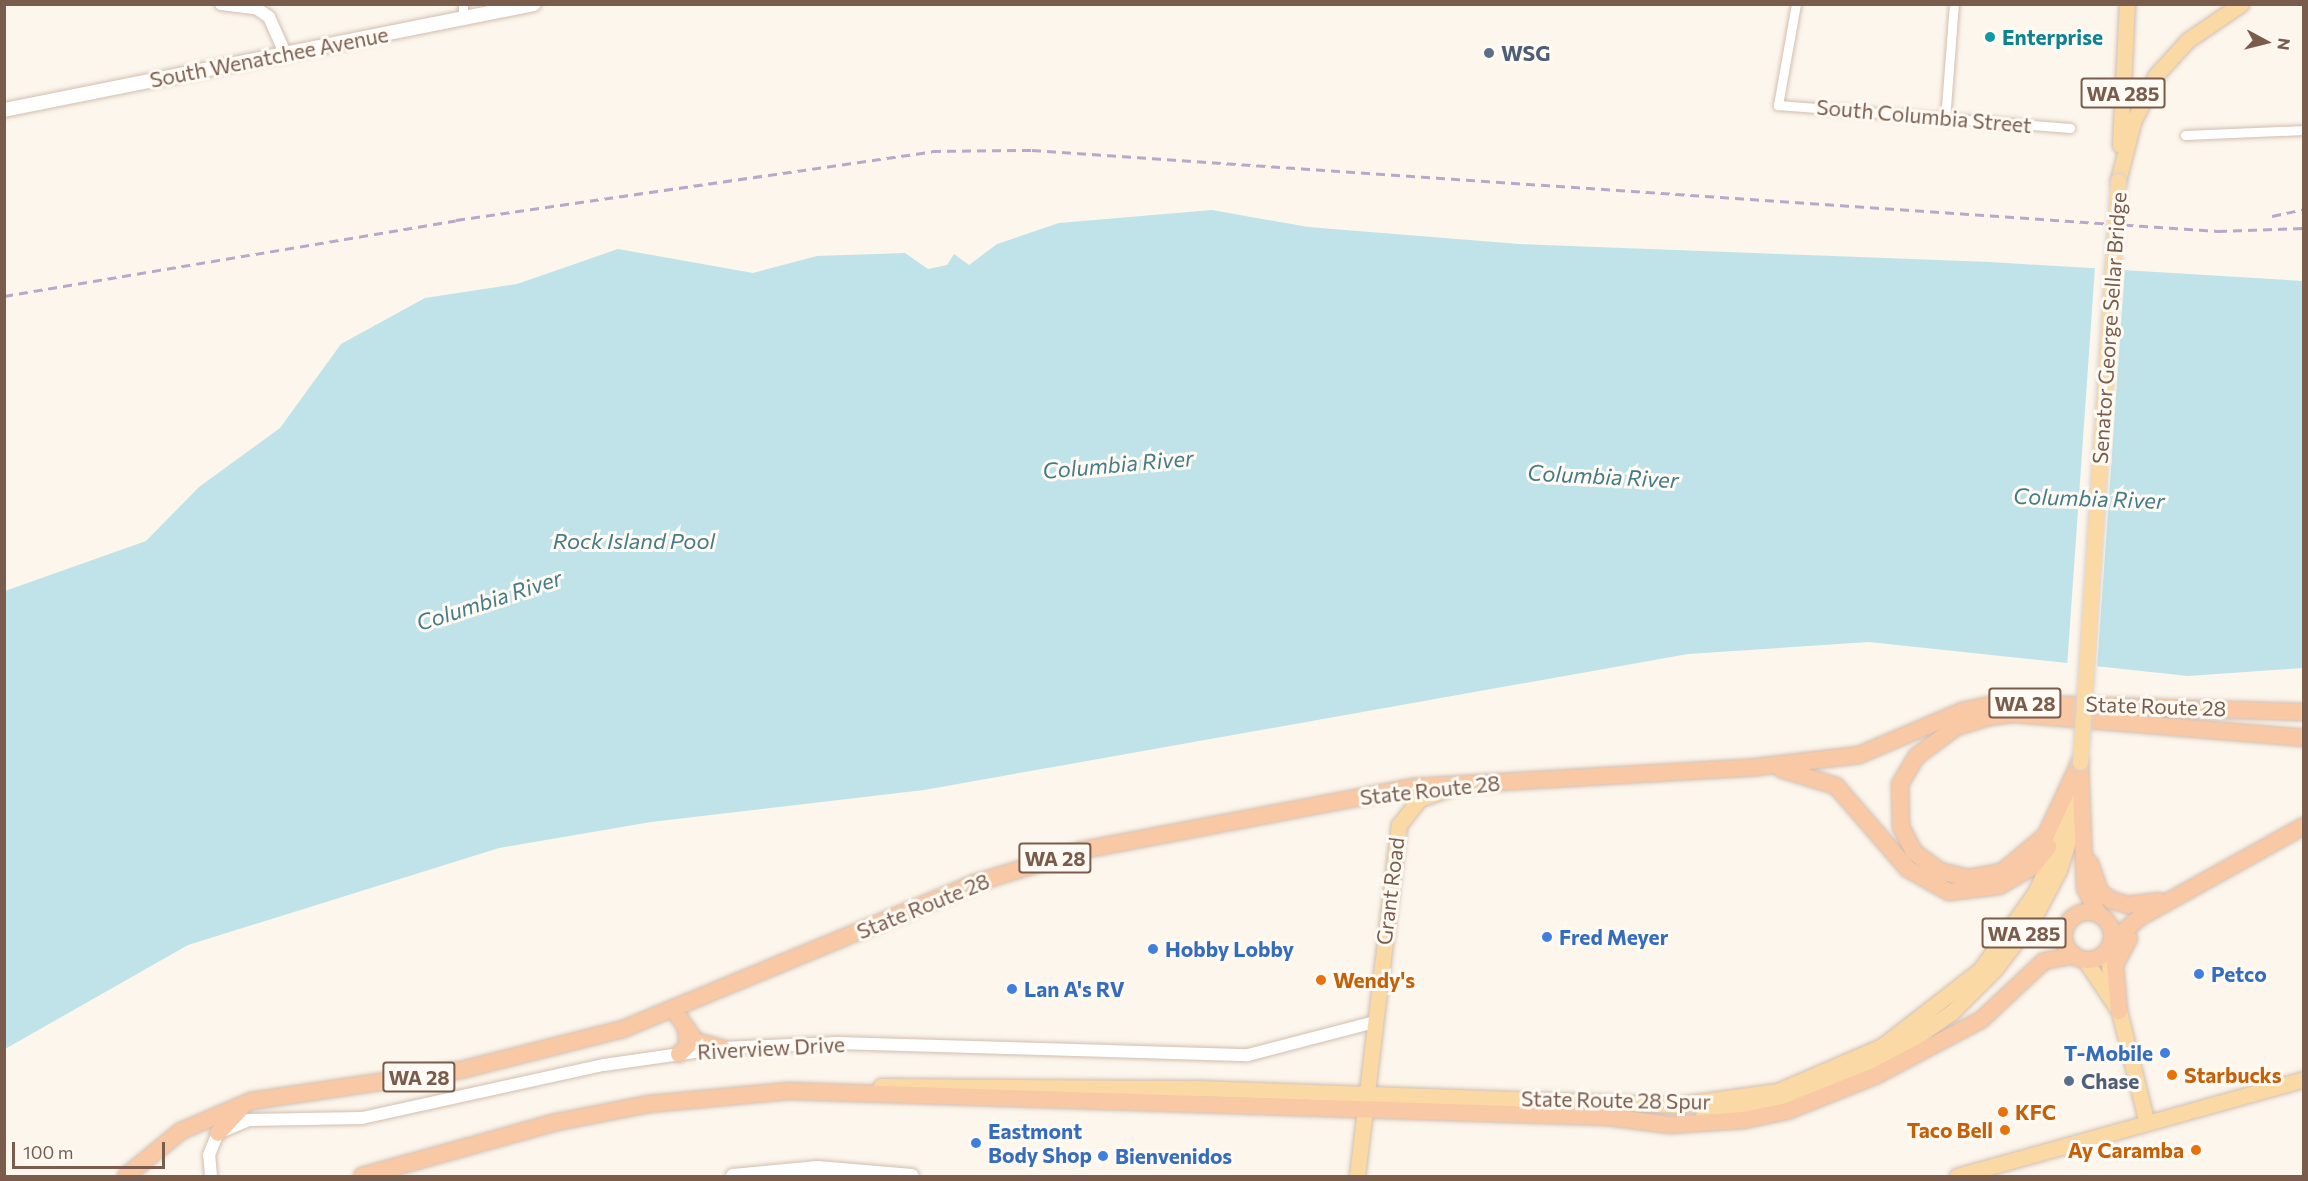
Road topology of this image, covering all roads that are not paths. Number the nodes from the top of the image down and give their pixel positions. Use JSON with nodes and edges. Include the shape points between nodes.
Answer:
{"nodes":[{"id":1,"x":221,"y":4,"type":"edge"},
{"id":2,"x":534,"y":4,"type":"edge"},
{"id":3,"x":1796,"y":4,"type":"edge"},
{"id":4,"x":1954,"y":4,"type":"edge"},
{"id":5,"x":2127,"y":4,"type":"edge"},
{"id":6,"x":2241,"y":4,"type":"edge"},
{"id":7,"x":463,"y":11,"type":"edge"},
{"id":8,"x":285,"y":53,"type":"junction"},
{"id":9,"x":4,"y":110,"type":"edge"},
{"id":10,"x":1945,"y":120,"type":"junction"},
{"id":11,"x":2070,"y":128,"type":"dead end"},
{"id":12,"x":2304,"y":130,"type":"edge"},
{"id":13,"x":2185,"y":135,"type":"dead end"},
{"id":14,"x":2118,"y":181,"type":"junction"},
{"id":15,"x":2304,"y":712,"type":"edge"},
{"id":16,"x":2304,"y":738,"type":"edge"},
{"id":17,"x":2080,"y":762,"type":"junction"},
{"id":18,"x":1757,"y":767,"type":"junction"},
{"id":19,"x":1460,"y":785,"type":"junction"},
{"id":20,"x":2304,"y":826,"type":"edge"},
{"id":21,"x":2086,"y":844,"type":"junction"},
{"id":22,"x":2169,"y":901,"type":"junction"},
{"id":23,"x":2101,"y":915,"type":"junction"},
{"id":24,"x":2142,"y":916,"type":"junction"},
{"id":25,"x":2110,"y":946,"type":"junction"},
{"id":26,"x":2079,"y":958,"type":"junction"},
{"id":27,"x":2116,"y":1005,"type":"junction"},
{"id":28,"x":673,"y":1009,"type":"junction"},
{"id":29,"x":1375,"y":1022,"type":"junction"},
{"id":30,"x":686,"y":1031,"type":"junction"},
{"id":31,"x":722,"y":1048,"type":"junction"},
{"id":32,"x":679,"y":1054,"type":"junction"},
{"id":33,"x":1888,"y":1055,"type":"junction"},
{"id":34,"x":2304,"y":1078,"type":"edge"},
{"id":35,"x":849,"y":1091,"type":"junction"},
{"id":36,"x":1367,"y":1094,"type":"junction"},
{"id":37,"x":251,"y":1101,"type":"junction"},
{"id":38,"x":1365,"y":1112,"type":"junction"},
{"id":39,"x":2147,"y":1122,"type":"junction"},
{"id":40,"x":218,"y":1133,"type":"junction"},
{"id":41,"x":817,"y":1172,"type":"edge"},
{"id":42,"x":126,"y":1176,"type":"edge"},
{"id":43,"x":211,"y":1176,"type":"edge"},
{"id":44,"x":362,"y":1176,"type":"edge"},
{"id":45,"x":733,"y":1176,"type":"edge"},
{"id":46,"x":912,"y":1176,"type":"edge"},
{"id":47,"x":1357,"y":1176,"type":"edge"},
{"id":48,"x":1957,"y":1176,"type":"edge"}],
"edges":[{"from":1,"to":8,"type":"street","via":[[256,8],[269,17]]},
{"from":2,"to":7,"type":"main road","name":"South Wenatchee Avenue"},
{"from":3,"to":10,"type":"street","name":"South Columbia Street","via":[[1778,105]]},
{"from":4,"to":10,"type":"street"},
{"from":5,"to":14,"type":"main road","number":"WA 285"},
{"from":6,"to":14,"type":"main road","via":[[2188,40],[2156,75],[2133,122]]},
{"from":7,"to":8,"type":"main road","name":"South Wenatchee Avenue"},
{"from":8,"to":9,"type":"main road","name":"South Wenatchee Avenue"},
{"from":10,"to":11,"type":"street","name":"South Columbia Street"},
{"from":12,"to":13,"type":"street"},
{"from":14,"to":17,"type":"main road","name":"Senator George Sellar Bridge","number":"WA 285","bridge":true},
{"from":15,"to":18,"type":"highway","name":"State Route 28","number":"WA 28","via":[[1999,703],[1962,711],[1859,755]]},
{"from":16,"to":17,"type":"highway","via":[[2014,714],[1988,717],[1956,727],[1917,756],[1900,784],[1900,827],[1914,852],[1940,871],[1968,878],[2002,872],[2046,835]]},
{"from":17,"to":18,"type":"highway","via":[[2040,858],[1999,886],[1967,894],[1939,890],[1916,877],[1831,782]]},
{"from":17,"to":21,"type":"highway"},
{"from":17,"to":33,"type":"main road","number":"WA 285","via":[[2072,839],[2033,920],[1964,1001]]},
{"from":18,"to":19,"type":"highway","name":"State Route 28","number":"WA 28"},
{"from":19,"to":28,"type":"highway","name":"State Route 28","number":"WA 28","via":[[1414,787],[1272,811],[1083,850],[975,883]]},
{"from":19,"to":29,"type":"main road","name":"Grant Road","via":[[1409,807],[1399,825],[1387,897]]},
{"from":20,"to":22,"type":"highway"},
{"from":21,"to":22,"type":"highway","via":[[2092,872],[2111,900],[2127,905]]},
{"from":21,"to":23,"type":"highway","via":[[2085,888]]},
{"from":22,"to":24,"type":"highway"},
{"from":22,"to":27,"type":"highway","via":[[2117,956]]},
{"from":23,"to":24,"type":"highway"},
{"from":23,"to":25,"type":"highway"},
{"from":23,"to":26,"type":"highway","via":[[2080,912],[2067,923],[2064,940]]},
{"from":24,"to":25,"type":"highway"},
{"from":25,"to":26,"type":"highway"},
{"from":25,"to":27,"type":"main road"},
{"from":26,"to":27,"type":"main road"},
{"from":26,"to":33,"type":"highway","via":[[2044,961],[1981,1020]]},
{"from":27,"to":39,"type":"main road"},
{"from":28,"to":30,"type":"highway"},
{"from":28,"to":37,"type":"highway","name":"State Route 28","number":"WA 28","via":[[585,1040],[460,1070]]},
{"from":29,"to":31,"type":"street","name":"Riverview Drive","via":[[1248,1055],[837,1043]]},
{"from":29,"to":36,"type":"main road","name":"Grant Road"},
{"from":30,"to":31,"type":"highway","via":[[699,1044]]},
{"from":30,"to":32,"type":"highway","via":[[688,1045]]},
{"from":31,"to":32,"type":"street","name":"Riverview Drive"},
{"from":32,"to":40,"type":"street","name":"Riverview Drive","via":[[604,1065],[362,1118],[248,1120]]},
{"from":33,"to":36,"type":"main road","name":"State Route 28 Spur","via":[[1796,1085],[1710,1104]]},
{"from":33,"to":38,"type":"highway","via":[[1787,1111],[1744,1120],[1671,1125],[1607,1117]]},
{"from":34,"to":39,"type":"main road"},
{"from":35,"to":36,"type":"main road","name":"State Route 28 Spur","via":[[1056,1086]]},
{"from":35,"to":38,"type":"highway"},
{"from":35,"to":44,"type":"highway","via":[[763,1092],[649,1104],[523,1131]]},
{"from":36,"to":38,"type":"main road","name":"Grant Road"},
{"from":37,"to":40,"type":"highway"},
{"from":37,"to":42,"type":"highway","number":"WA 28","via":[[181,1131]]},
{"from":38,"to":47,"type":"main road","name":"Grant Road"},
{"from":39,"to":48,"type":"main road"},
{"from":40,"to":43,"type":"street","via":[[209,1155]]},
{"from":41,"to":45,"type":"main road"},
{"from":41,"to":46,"type":"main road"}]}
